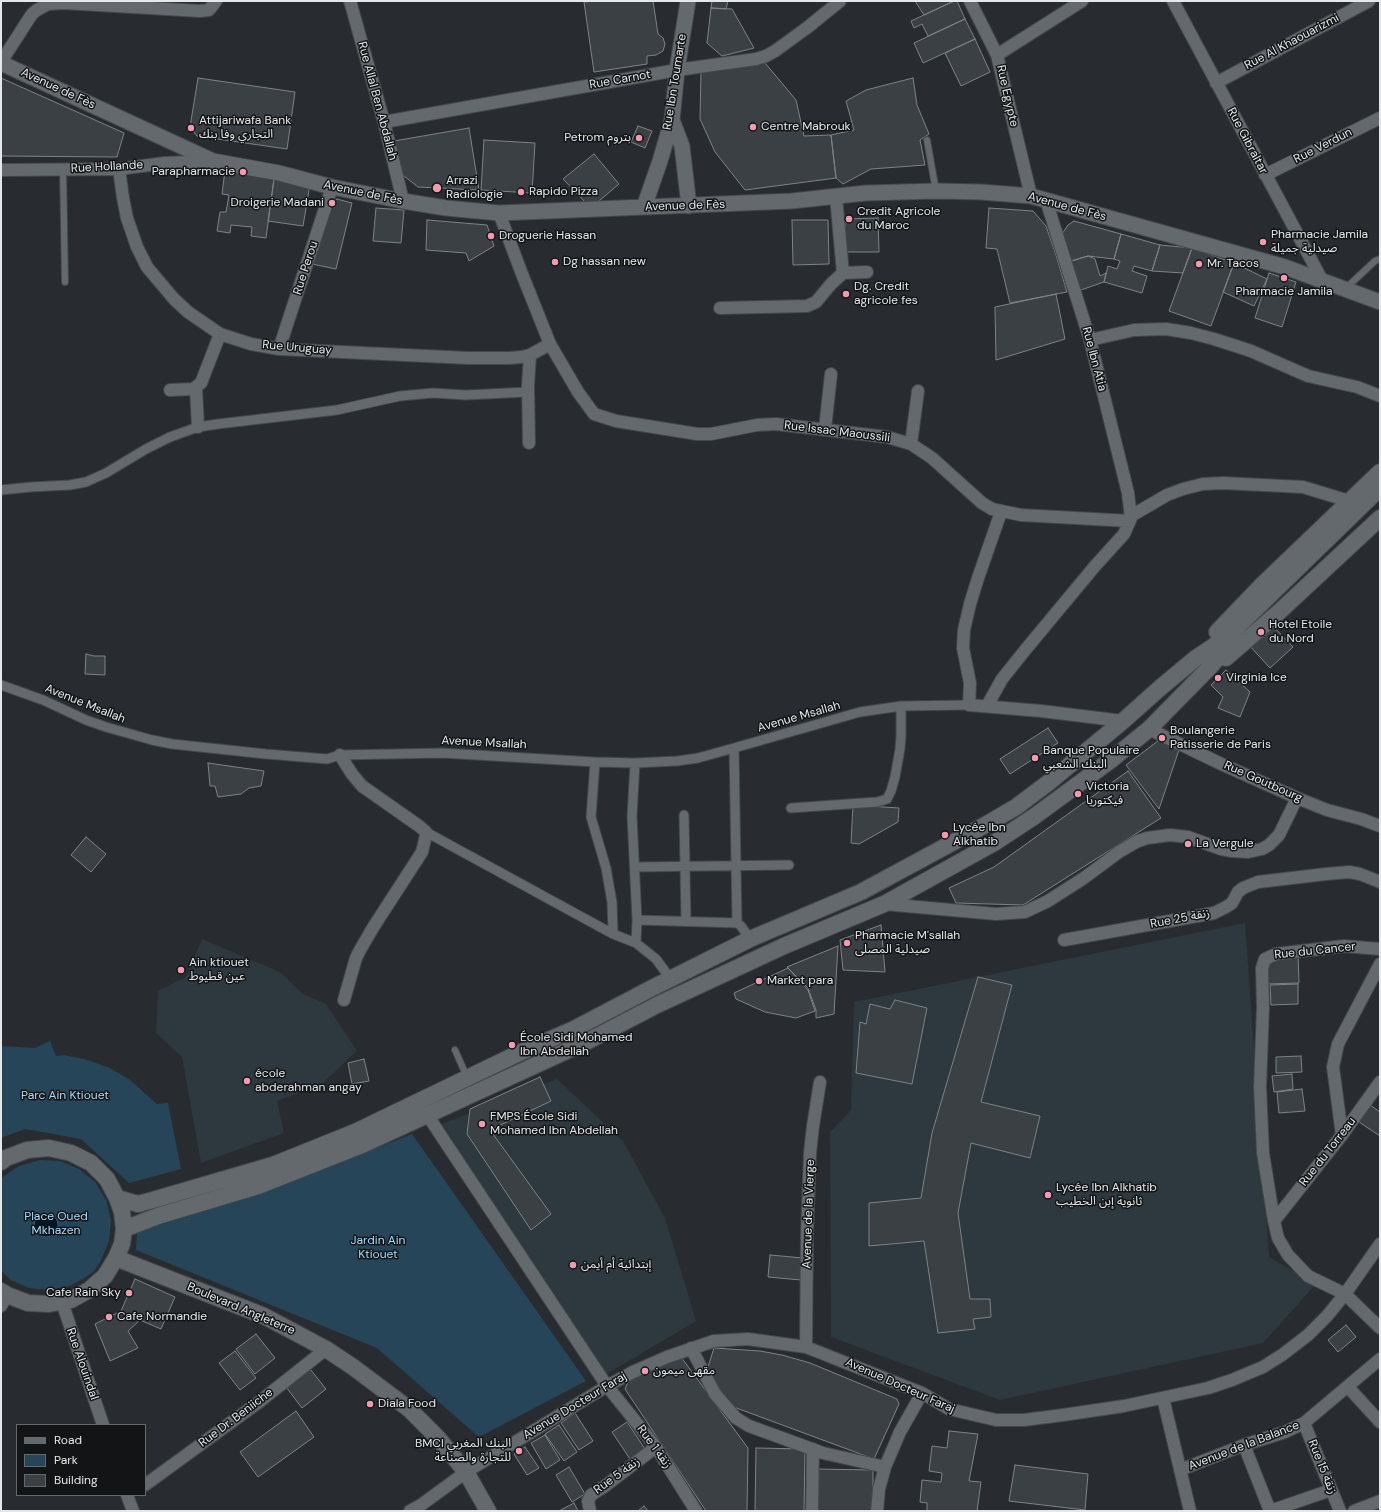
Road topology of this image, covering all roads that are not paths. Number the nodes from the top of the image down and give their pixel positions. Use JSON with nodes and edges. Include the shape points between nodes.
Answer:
{"nodes":[{"id":1,"x":216,"y":1,"type":"edge"},
{"id":2,"x":350,"y":1,"type":"edge"},
{"id":3,"x":688,"y":1,"type":"edge"},
{"id":4,"x":840,"y":1,"type":"edge"},
{"id":5,"x":970,"y":1,"type":"edge"},
{"id":6,"x":1082,"y":1,"type":"edge"},
{"id":7,"x":1173,"y":1,"type":"edge"},
{"id":8,"x":1369,"y":1,"type":"edge"},
{"id":9,"x":142,"y":4,"type":"edge"},
{"id":10,"x":997,"y":55,"type":"junction"},
{"id":11,"x":1,"y":62,"type":"edge"},
{"id":12,"x":677,"y":70,"type":"junction"},
{"id":13,"x":1216,"y":83,"type":"junction"},
{"id":14,"x":1380,"y":118,"type":"edge"},
{"id":15,"x":672,"y":120,"type":"junction"},
{"id":16,"x":384,"y":122,"type":"junction"},
{"id":17,"x":927,"y":140,"type":"dead end"},
{"id":18,"x":213,"y":161,"type":"junction"},
{"id":19,"x":63,"y":169,"type":"junction"},
{"id":20,"x":119,"y":169,"type":"junction"},
{"id":21,"x":1,"y":170,"type":"edge"},
{"id":22,"x":1265,"y":175,"type":"junction"},
{"id":23,"x":332,"y":187,"type":"junction"},
{"id":24,"x":936,"y":191,"type":"junction"},
{"id":25,"x":836,"y":196,"type":"junction"},
{"id":26,"x":1031,"y":196,"type":"junction"},
{"id":27,"x":1046,"y":200,"type":"junction"},
{"id":28,"x":403,"y":201,"type":"junction"},
{"id":29,"x":688,"y":206,"type":"junction"},
{"id":30,"x":644,"y":207,"type":"junction"},
{"id":31,"x":499,"y":213,"type":"junction"},
{"id":32,"x":1380,"y":259,"type":"edge"},
{"id":33,"x":867,"y":272,"type":"dead end"},
{"id":34,"x":843,"y":273,"type":"junction"},
{"id":35,"x":1322,"y":280,"type":"junction"},
{"id":36,"x":65,"y":282,"type":"dead end"},
{"id":37,"x":1345,"y":289,"type":"junction"},
{"id":38,"x":1380,"y":302,"type":"edge"},
{"id":39,"x":720,"y":308,"type":"dead end"},
{"id":40,"x":220,"y":334,"type":"junction"},
{"id":41,"x":1090,"y":340,"type":"junction"},
{"id":42,"x":550,"y":344,"type":"junction"},
{"id":43,"x":280,"y":348,"type":"junction"},
{"id":44,"x":530,"y":354,"type":"junction"},
{"id":45,"x":831,"y":374,"type":"dead end"},
{"id":46,"x":196,"y":388,"type":"junction"},
{"id":47,"x":170,"y":390,"type":"dead end"},
{"id":48,"x":918,"y":391,"type":"dead end"},
{"id":49,"x":528,"y":392,"type":"junction"},
{"id":50,"x":1380,"y":396,"type":"edge"},
{"id":51,"x":198,"y":427,"type":"junction"},
{"id":52,"x":825,"y":429,"type":"junction"},
{"id":53,"x":529,"y":443,"type":"dead end"},
{"id":54,"x":911,"y":444,"type":"junction"},
{"id":55,"x":1380,"y":472,"type":"edge"},
{"id":56,"x":1380,"y":488,"type":"edge"},
{"id":57,"x":1,"y":490,"type":"edge"},
{"id":58,"x":1349,"y":501,"type":"junction"},
{"id":59,"x":1380,"y":503,"type":"edge"},
{"id":60,"x":1001,"y":512,"type":"junction"},
{"id":61,"x":1131,"y":518,"type":"junction"},
{"id":62,"x":1380,"y":518,"type":"edge"},
{"id":63,"x":1196,"y":658,"type":"junction"},
{"id":64,"x":1209,"y":668,"type":"junction"},
{"id":65,"x":1,"y":685,"type":"edge"},
{"id":66,"x":969,"y":705,"type":"junction"},
{"id":67,"x":901,"y":706,"type":"junction"},
{"id":68,"x":987,"y":706,"type":"junction"},
{"id":69,"x":1123,"y":721,"type":"junction"},
{"id":70,"x":1149,"y":729,"type":"junction"},
{"id":71,"x":734,"y":748,"type":"junction"},
{"id":72,"x":340,"y":755,"type":"junction"},
{"id":73,"x":595,"y":762,"type":"junction"},
{"id":74,"x":635,"y":763,"type":"junction"},
{"id":75,"x":1297,"y":798,"type":"junction"},
{"id":76,"x":791,"y":808,"type":"dead end"},
{"id":77,"x":684,"y":815,"type":"dead end"},
{"id":78,"x":1380,"y":826,"type":"edge"},
{"id":79,"x":426,"y":832,"type":"junction"},
{"id":80,"x":685,"y":866,"type":"junction"},
{"id":81,"x":736,"y":866,"type":"junction"},
{"id":82,"x":790,"y":866,"type":"dead end"},
{"id":83,"x":635,"y":867,"type":"junction"},
{"id":84,"x":1380,"y":882,"type":"edge"},
{"id":85,"x":884,"y":904,"type":"junction"},
{"id":86,"x":637,"y":920,"type":"junction"},
{"id":87,"x":686,"y":921,"type":"junction"},
{"id":88,"x":737,"y":923,"type":"junction"},
{"id":89,"x":612,"y":934,"type":"junction"},
{"id":90,"x":750,"y":940,"type":"junction"},
{"id":91,"x":1064,"y":940,"type":"dead end"},
{"id":92,"x":636,"y":943,"type":"junction"},
{"id":93,"x":1380,"y":949,"type":"edge"},
{"id":94,"x":1380,"y":964,"type":"edge"},
{"id":95,"x":670,"y":978,"type":"junction"},
{"id":96,"x":344,"y":1000,"type":"dead end"},
{"id":97,"x":455,"y":1050,"type":"dead end"},
{"id":98,"x":468,"y":1079,"type":"junction"},
{"id":99,"x":820,"y":1082,"type":"dead end"},
{"id":100,"x":1380,"y":1082,"type":"edge"},
{"id":101,"x":428,"y":1116,"type":"junction"},
{"id":102,"x":1342,"y":1135,"type":"junction"},
{"id":103,"x":1,"y":1162,"type":"edge"},
{"id":104,"x":117,"y":1198,"type":"junction"},
{"id":105,"x":1274,"y":1221,"type":"junction"},
{"id":106,"x":124,"y":1229,"type":"junction"},
{"id":107,"x":1380,"y":1244,"type":"edge"},
{"id":108,"x":116,"y":1258,"type":"junction"},
{"id":109,"x":1345,"y":1294,"type":"junction"},
{"id":110,"x":3,"y":1297,"type":"edge"},
{"id":111,"x":62,"y":1302,"type":"junction"},
{"id":112,"x":1380,"y":1328,"type":"edge"},
{"id":113,"x":806,"y":1347,"type":"junction"},
{"id":114,"x":691,"y":1348,"type":"junction"},
{"id":115,"x":326,"y":1349,"type":"junction"},
{"id":116,"x":1380,"y":1359,"type":"edge"},
{"id":117,"x":607,"y":1386,"type":"junction"},
{"id":118,"x":1348,"y":1387,"type":"junction"},
{"id":119,"x":922,"y":1394,"type":"junction"},
{"id":120,"x":1163,"y":1398,"type":"junction"},
{"id":121,"x":1380,"y":1422,"type":"edge"},
{"id":122,"x":1304,"y":1423,"type":"junction"},
{"id":123,"x":103,"y":1424,"type":"edge"},
{"id":124,"x":1244,"y":1445,"type":"junction"},
{"id":125,"x":656,"y":1447,"type":"junction"},
{"id":126,"x":813,"y":1449,"type":"junction"},
{"id":127,"x":885,"y":1467,"type":"junction"},
{"id":128,"x":1180,"y":1470,"type":"junction"},
{"id":129,"x":466,"y":1472,"type":"junction"},
{"id":130,"x":146,"y":1484,"type":"edge"},
{"id":131,"x":1331,"y":1490,"type":"junction"},
{"id":132,"x":129,"y":1496,"type":"edge"},
{"id":133,"x":1380,"y":1501,"type":"edge"},
{"id":134,"x":133,"y":1511,"type":"edge"},
{"id":135,"x":410,"y":1511,"type":"edge"},
{"id":136,"x":488,"y":1511,"type":"edge"},
{"id":137,"x":590,"y":1511,"type":"edge"},
{"id":138,"x":696,"y":1511,"type":"edge"},
{"id":139,"x":812,"y":1511,"type":"edge"},
{"id":140,"x":877,"y":1511,"type":"edge"},
{"id":141,"x":1190,"y":1511,"type":"edge"},
{"id":142,"x":1270,"y":1511,"type":"edge"},
{"id":143,"x":1340,"y":1511,"type":"edge"},
{"id":144,"x":1354,"y":1511,"type":"edge"}],
"edges":[{"from":1,"to":9,"type":"street","via":[[209,10],[200,11]]},
{"from":2,"to":16,"type":"street","name":"Rue Allal Ben Abdallah"},
{"from":3,"to":12,"type":"street","name":"Rue Ibn Toumarte"},
{"from":4,"to":12,"type":"street","name":"Rue Carnot","via":[[808,28],[766,56]]},
{"from":5,"to":10,"type":"street","name":"Rue Egypte"},
{"from":6,"to":10,"type":"street"},
{"from":7,"to":13,"type":"street","name":"Rue Gibraltar"},
{"from":8,"to":13,"type":"street","name":"Rue Al Khaouarizmi"},
{"from":9,"to":11,"type":"street","via":[[54,3],[43,6],[32,14]]},
{"from":10,"to":26,"type":"street","name":"Rue Egypte"},
{"from":11,"to":18,"type":"street","name":"Avenue de Fès"},
{"from":12,"to":15,"type":"street","name":"Rue Ibn Toumarte"},
{"from":12,"to":16,"type":"street","name":"Rue Carnot"},
{"from":13,"to":22,"type":"street","name":"Rue Gibraltar"},
{"from":14,"to":22,"type":"street","name":"Rue Verdun"},
{"from":15,"to":29,"type":"street","via":[[682,146]]},
{"from":15,"to":30,"type":"street","name":"Rue Ibn Toumarte"},
{"from":16,"to":28,"type":"street","name":"Rue Allal Ben Abdallah"},
{"from":17,"to":24,"type":"lane"},
{"from":18,"to":20,"type":"street","name":"Rue Hollande","via":[[165,163]]},
{"from":18,"to":23,"type":"street","name":"Avenue de Fès","via":[[279,173]]},
{"from":19,"to":20,"type":"street","name":"Rue Hollande"},
{"from":19,"to":21,"type":"street","name":"Rue Hollande"},
{"from":19,"to":36,"type":"lane"},
{"from":20,"to":40,"type":"street","name":"Rue Uruguay","via":[[127,218],[147,267],[188,312]]},
{"from":22,"to":35,"type":"street","name":"Rue Gibraltar"},
{"from":23,"to":28,"type":"street","name":"Avenue de Fès"},
{"from":23,"to":43,"type":"street","name":"Rue Perou"},
{"from":24,"to":25,"type":"street","name":"Avenue de Fès"},
{"from":24,"to":26,"type":"street","name":"Avenue de Fès"},
{"from":25,"to":29,"type":"street","name":"Avenue de Fès","via":[[792,201]]},
{"from":25,"to":34,"type":"street"},
{"from":26,"to":27,"type":"street","name":"Avenue de Fès"},
{"from":27,"to":35,"type":"street","name":"Avenue de Fès"},
{"from":27,"to":41,"type":"street","name":"Rue Ibn Atia"},
{"from":28,"to":31,"type":"street","name":"Avenue de Fès"},
{"from":29,"to":30,"type":"street","name":"Avenue de Fès"},
{"from":30,"to":31,"type":"street","name":"Avenue de Fès"},
{"from":31,"to":42,"type":"street"},
{"from":32,"to":37,"type":"lane"},
{"from":33,"to":34,"type":"street"},
{"from":34,"to":39,"type":"street","via":[[816,302],[807,306]]},
{"from":35,"to":37,"type":"street","name":"Avenue de Fès"},
{"from":37,"to":38,"type":"street","name":"Avenue de Fès"},
{"from":40,"to":43,"type":"street","name":"Rue Uruguay","via":[[251,344]]},
{"from":40,"to":46,"type":"street","via":[[204,379]]},
{"from":41,"to":50,"type":"street","via":[[1134,330],[1166,329],[1191,333],[1235,346],[1308,376],[1357,387]]},
{"from":41,"to":61,"type":"street","name":"Rue Ibn Atia","via":[[1125,479]]},
{"from":42,"to":44,"type":"street","name":"Rue Uruguay"},
{"from":42,"to":52,"type":"street","name":"Rue Issac Maoussili","via":[[594,414],[616,421],[697,434],[711,434],[757,424]]},
{"from":43,"to":44,"type":"street","name":"Rue Uruguay","via":[[468,358],[510,358]]},
{"from":44,"to":49,"type":"street"},
{"from":45,"to":52,"type":"street"},
{"from":46,"to":47,"type":"street"},
{"from":46,"to":51,"type":"street"},
{"from":48,"to":54,"type":"street"},
{"from":49,"to":51,"type":"street","via":[[400,396],[337,410]]},
{"from":49,"to":53,"type":"street"},
{"from":51,"to":57,"type":"street","via":[[162,441],[86,482]]},
{"from":52,"to":54,"type":"street","name":"Rue Issac Maoussili","via":[[887,437]]},
{"from":54,"to":60,"type":"street","name":"Rue Issac Maoussili","via":[[932,458],[982,503]]},
{"from":55,"to":58,"type":"main road"},
{"from":56,"to":63,"type":"main road","via":[[1231,633]]},
{"from":58,"to":61,"type":"street","via":[[1303,487],[1203,484],[1167,495]]},
{"from":58,"to":63,"type":"main road","via":[[1262,585]]},
{"from":59,"to":64,"type":"main road","via":[[1237,635]]},
{"from":60,"to":61,"type":"street","name":"Rue Issac Maoussili","via":[[1021,515]]},
{"from":60,"to":66,"type":"street","via":[[976,584],[964,630],[963,648],[970,683]]},
{"from":61,"to":68,"type":"street","via":[[1124,534],[1002,679]]},
{"from":62,"to":64,"type":"main road","via":[[1239,647]]},
{"from":63,"to":69,"type":"main road"},
{"from":64,"to":70,"type":"main road"},
{"from":65,"to":72,"type":"street","name":"Avenue Msallah","via":[[43,700],[86,720],[152,740],[298,757],[327,759]]},
{"from":66,"to":67,"type":"street","name":"Avenue Msallah"},
{"from":66,"to":68,"type":"street"},
{"from":67,"to":71,"type":"street","name":"Avenue Msallah","via":[[860,712]]},
{"from":67,"to":76,"type":"street","via":[[900,750],[887,799],[877,802]]},
{"from":68,"to":69,"type":"street"},
{"from":69,"to":90,"type":"main road","via":[[1016,807],[861,892]]},
{"from":70,"to":75,"type":"street","name":"Rue Goutbourg"},
{"from":70,"to":85,"type":"main road","via":[[1036,816],[994,843]]},
{"from":71,"to":74,"type":"street","name":"Avenue Msallah","via":[[684,760]]},
{"from":71,"to":81,"type":"street"},
{"from":72,"to":73,"type":"street","name":"Avenue Msallah","via":[[442,753]]},
{"from":72,"to":79,"type":"street","via":[[362,786]]},
{"from":73,"to":74,"type":"street","name":"Avenue Msallah"},
{"from":73,"to":89,"type":"street","via":[[591,817],[606,868],[612,902]]},
{"from":74,"to":83,"type":"street","via":[[632,816]]},
{"from":75,"to":78,"type":"street","name":"Rue Goutbourg"},
{"from":75,"to":85,"type":"street","via":[[1279,835],[1262,849],[1248,852],[1232,851],[1188,837],[1170,835],[1147,838],[1119,852],[1048,901],[1025,912],[996,914]]},
{"from":77,"to":80,"type":"street"},
{"from":79,"to":89,"type":"street"},
{"from":79,"to":96,"type":"street","via":[[422,852],[356,958]]},
{"from":80,"to":81,"type":"street"},
{"from":80,"to":83,"type":"street"},
{"from":80,"to":87,"type":"street"},
{"from":81,"to":82,"type":"street"},
{"from":81,"to":88,"type":"street"},
{"from":83,"to":86,"type":"street"},
{"from":84,"to":91,"type":"street","name":"Rue 25 زنقة","via":[[1349,872],[1258,882],[1243,888],[1232,903],[1214,913]]},
{"from":85,"to":101,"type":"main road","via":[[784,946],[657,1005],[588,1041]]},
{"from":86,"to":87,"type":"street"},
{"from":86,"to":92,"type":"street"},
{"from":87,"to":88,"type":"street"},
{"from":88,"to":90,"type":"street"},
{"from":89,"to":92,"type":"street"},
{"from":90,"to":95,"type":"main road"},
{"from":92,"to":95,"type":"street","via":[[656,959]]},
{"from":93,"to":105,"type":"street","name":"Rue du Cancer","via":[[1344,946],[1276,954],[1265,959],[1263,963],[1261,1132],[1262,1153]]},
{"from":94,"to":102,"type":"street","via":[[1336,1052],[1333,1067]]},
{"from":95,"to":98,"type":"main road","via":[[574,1029]]},
{"from":97,"to":98,"type":"lane"},
{"from":98,"to":104,"type":"main road","via":[[355,1132],[273,1165],[138,1204]]},
{"from":99,"to":113,"type":"street","name":"Avenue de la Vierge","via":[[810,1153]]},
{"from":100,"to":102,"type":"street","name":"Rue du Torreau"},
{"from":101,"to":106,"type":"main road","via":[[258,1186]]},
{"from":101,"to":117,"type":"street","name":"Rue 1 زنقة"},
{"from":102,"to":105,"type":"street","name":"Rue du Torreau"},
{"from":103,"to":104,"type":"main road","via":[[27,1150],[49,1148],[71,1152],[91,1163],[107,1179]]},
{"from":104,"to":106,"type":"main road"},
{"from":105,"to":109,"type":"street","via":[[1278,1238],[1298,1267],[1308,1276]]},
{"from":106,"to":108,"type":"main road","via":[[122,1244]]},
{"from":107,"to":109,"type":"street","name":"Avenue Docteur Faraj"},
{"from":108,"to":111,"type":"main road","via":[[105,1276],[90,1290]]},
{"from":108,"to":115,"type":"main road","name":"Boulevard Angleterre","via":[[264,1316]]},
{"from":109,"to":112,"type":"street"},
{"from":109,"to":120,"type":"street","name":"Avenue Docteur Faraj","via":[[1308,1334],[1263,1367],[1208,1388]]},
{"from":110,"to":111,"type":"main road","via":[[28,1303]]},
{"from":111,"to":123,"type":"street","name":"Rue Alouindal"},
{"from":113,"to":114,"type":"street","name":"Avenue Docteur Faraj","via":[[748,1339],[714,1341]]},
{"from":113,"to":119,"type":"street","name":"Avenue Docteur Faraj"},
{"from":114,"to":117,"type":"street","name":"Avenue Docteur Faraj","via":[[633,1372]]},
{"from":114,"to":126,"type":"street","via":[[715,1394],[736,1418],[749,1426]]},
{"from":115,"to":129,"type":"main road","name":"Boulevard Angleterre","via":[[409,1410],[438,1438]]},
{"from":115,"to":130,"type":"street","name":"Rue Dr. Beniiche","via":[[259,1402]]},
{"from":116,"to":118,"type":"street","name":"Avenue de la Balance"},
{"from":117,"to":125,"type":"street","name":"Rue 1 زنقة"},
{"from":117,"to":129,"type":"street","name":"Avenue Docteur Faraj"},
{"from":118,"to":121,"type":"street"},
{"from":118,"to":122,"type":"street","name":"Avenue de la Balance"},
{"from":119,"to":120,"type":"street","name":"Avenue Docteur Faraj","via":[[949,1409],[996,1420],[1063,1416]]},
{"from":119,"to":127,"type":"street","via":[[900,1432]]},
{"from":120,"to":128,"type":"street"},
{"from":122,"to":124,"type":"street","name":"Avenue de la Balance"},
{"from":122,"to":131,"type":"street","name":"Rue 15 زنقة"},
{"from":124,"to":128,"type":"street","name":"Avenue de la Balance"},
{"from":124,"to":142,"type":"street"},
{"from":125,"to":137,"type":"street","name":"Rue 5 زنقة","via":[[591,1495],[588,1501]]},
{"from":125,"to":138,"type":"street","name":"Rue 1 زنقة"},
{"from":126,"to":127,"type":"street"},
{"from":126,"to":139,"type":"street"},
{"from":127,"to":140,"type":"street","via":[[879,1488]]},
{"from":128,"to":141,"type":"street"},
{"from":129,"to":135,"type":"street","name":"Avenue Docteur Faraj"},
{"from":129,"to":136,"type":"main road","name":"Boulevard Angleterre"},
{"from":131,"to":142,"type":"street"},
{"from":131,"to":143,"type":"street","name":"Rue 15 زنقة"},
{"from":132,"to":134,"type":"street"},
{"from":133,"to":144,"type":"street"}]}
